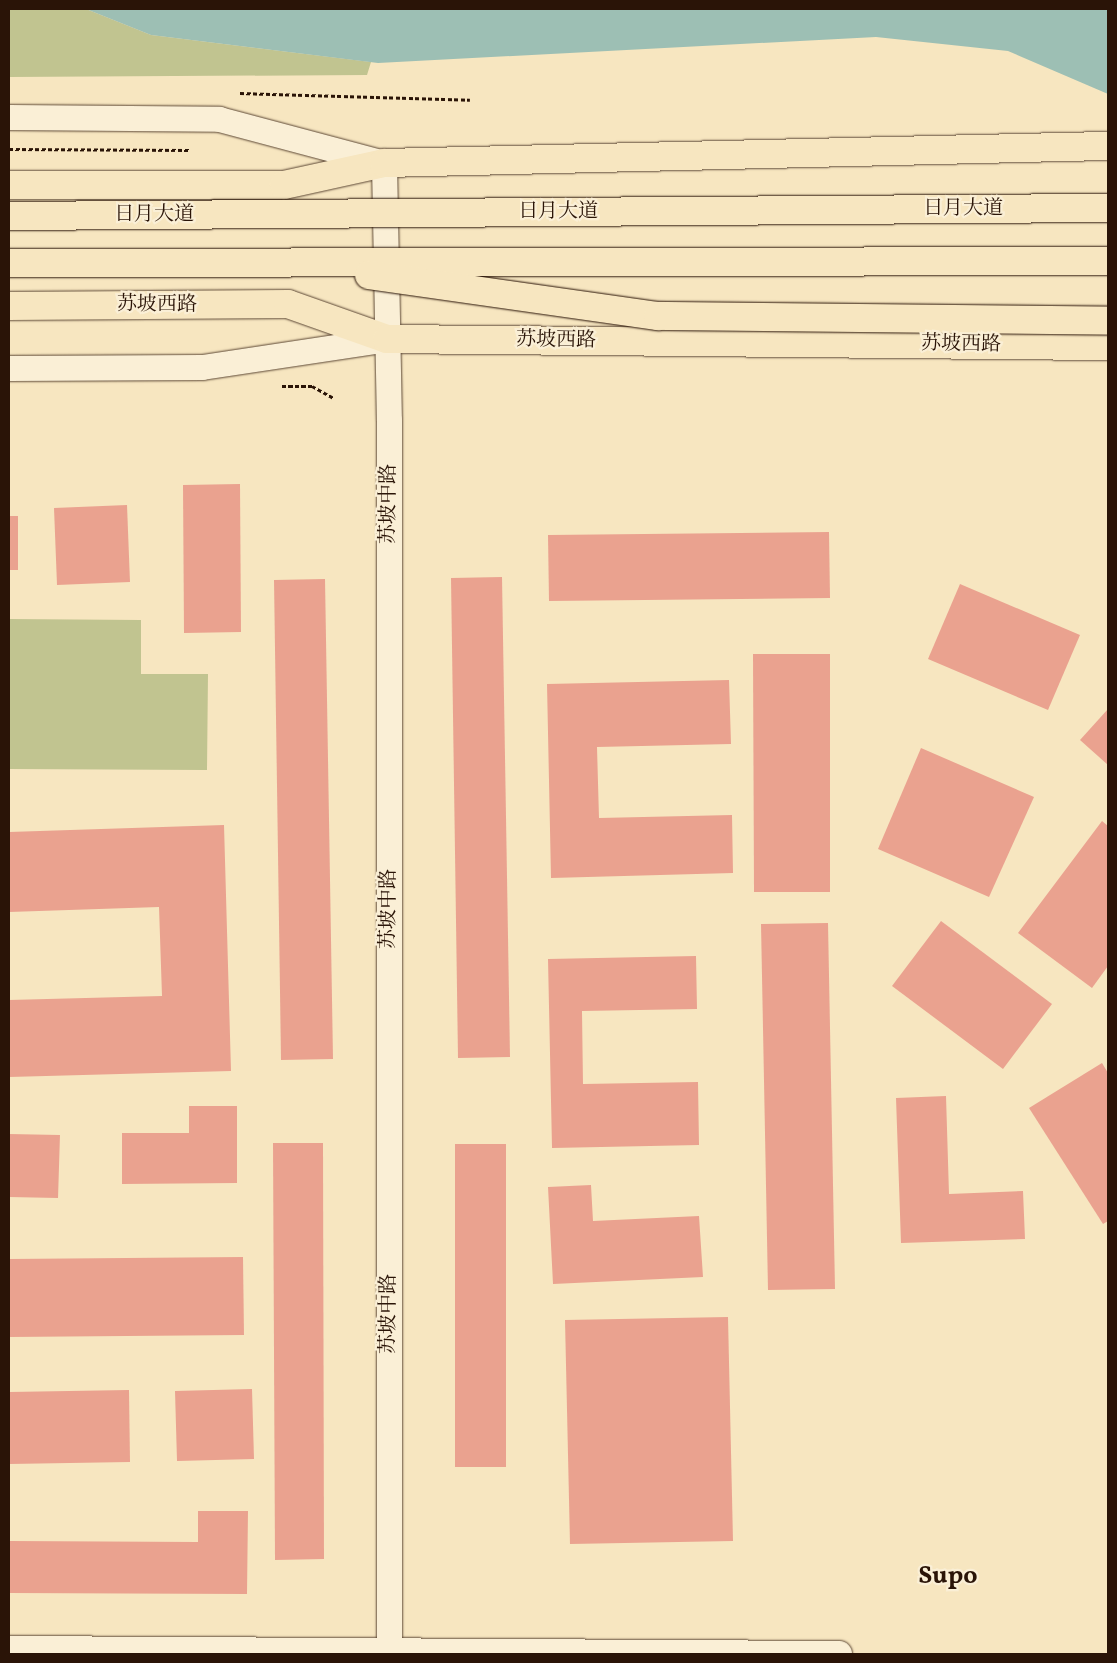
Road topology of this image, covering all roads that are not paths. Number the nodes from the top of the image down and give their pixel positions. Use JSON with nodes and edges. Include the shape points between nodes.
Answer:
{"nodes":[{"id":1,"x":9,"y":117,"type":"edge"},
{"id":2,"x":1108,"y":146,"type":"edge"},
{"id":3,"x":384,"y":163,"type":"junction"},
{"id":4,"x":9,"y":185,"type":"edge"},
{"id":5,"x":1108,"y":208,"type":"edge"},
{"id":6,"x":9,"y":216,"type":"edge"},
{"id":7,"x":281,"y":261,"type":"junction"},
{"id":8,"x":1108,"y":261,"type":"edge"},
{"id":9,"x":9,"y":263,"type":"edge"},
{"id":10,"x":9,"y":306,"type":"edge"},
{"id":11,"x":1108,"y":321,"type":"edge"},
{"id":12,"x":388,"y":339,"type":"junction"},
{"id":13,"x":1108,"y":346,"type":"edge"},
{"id":14,"x":9,"y":368,"type":"edge"},
{"id":15,"x":9,"y":1648,"type":"edge"},
{"id":16,"x":141,"y":1651,"type":"edge"},
{"id":17,"x":389,"y":1652,"type":"edge"},
{"id":18,"x":839,"y":1653,"type":"edge"}],
"edges":[{"from":1,"to":3,"type":"street","via":[[219,119]]},
{"from":2,"to":3,"type":"main road"},
{"from":3,"to":4,"type":"main road","via":[[284,185]]},
{"from":3,"to":12,"type":"street","name":"苏坡中路"},
{"from":5,"to":6,"type":"main road","name":"日月大道","bridge":true},
{"from":7,"to":8,"type":"main road","bridge":true},
{"from":7,"to":9,"type":"main road","bridge":true},
{"from":7,"to":11,"type":"main road","bridge":true,"via":[[658,316]]},
{"from":10,"to":12,"type":"main road","name":"苏坡西路","via":[[288,304]]},
{"from":12,"to":13,"type":"main road","name":"苏坡西路"},
{"from":12,"to":14,"type":"street","via":[[202,367]]},
{"from":12,"to":17,"type":"street","name":"苏坡中路"},
{"from":15,"to":16,"type":"street"},
{"from":16,"to":17,"type":"street"},
{"from":17,"to":18,"type":"street"}]}
